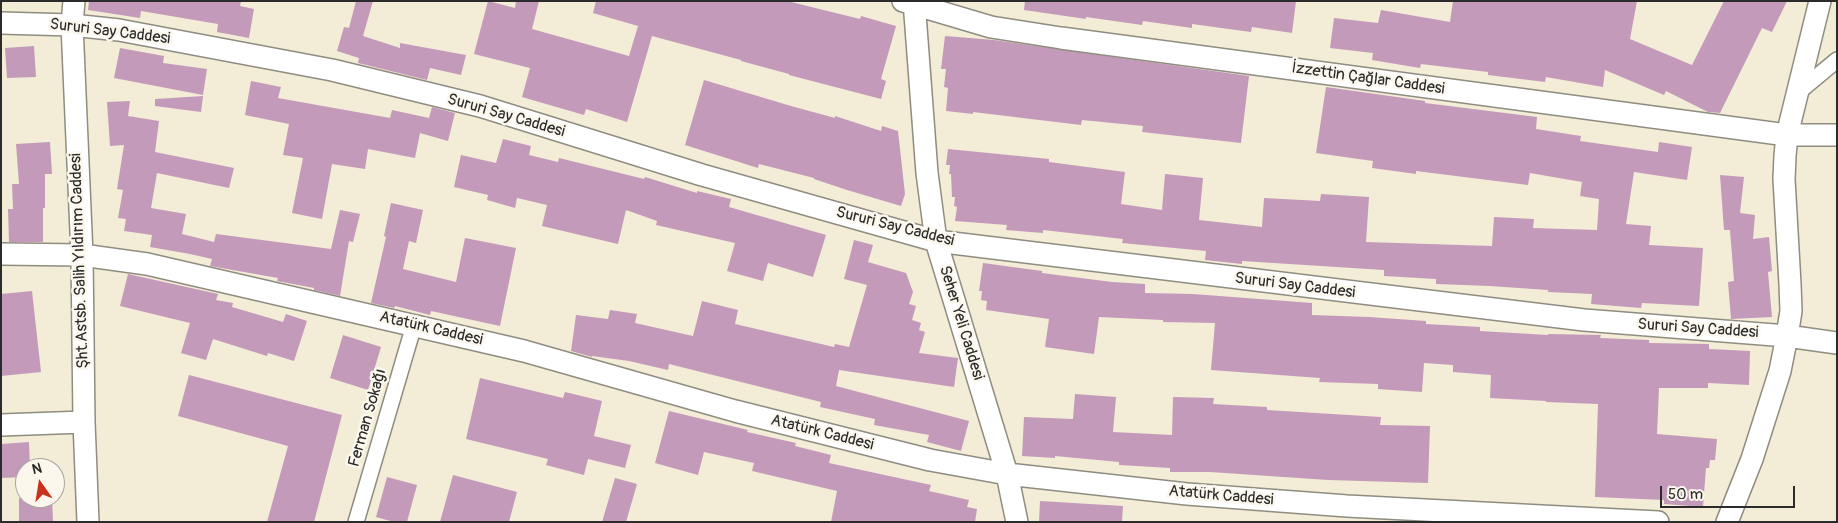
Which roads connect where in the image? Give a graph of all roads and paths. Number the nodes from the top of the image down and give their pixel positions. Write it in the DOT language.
graph roads {
  1 [pos="74,1"];
  2 [pos="1820,1"];
  3 [pos="911,2"];
  4 [pos="1,24"];
  5 [pos="72,25"];
  6 [pos="1837,60"];
  7 [pos="1796,94"];
  8 [pos="1787,135"];
  9 [pos="1837,135"];
  10 [pos="936,241"];
  11 [pos="1,254"];
  12 [pos="82,255"];
  13 [pos="414,325"];
  14 [pos="1788,336"];
  15 [pos="1837,343"];
  16 [pos="84,422"];
  17 [pos="1,426"];
  18 [pos="1007,474"];
  19 [pos="88,522"];
  20 [pos="356,522"];
  21 [pos="1017,522"];
  22 [pos="1658,522"];
  23 [pos="1727,522"];
  1 -- 5 [label="street, Şht.Astsb. Salih Yıldırım Caddesi"];
  2 -- 7 [label="street"];
  3 -- 8 [label="street, İzzettin Çağlar Caddesi"];
  3 -- 10 [label="street, Seher Yeli Caddesi"];
  4 -- 5 [label="street, Sururi Say Caddesi"];
  5 -- 10 [label="street, Sururi Say Caddesi"];
  5 -- 12 [label="street, Şht.Astsb. Salih Yıldırım Caddesi"];
  6 -- 7 [label="street"];
  7 -- 8 [label="street"];
  8 -- 9 [label="street, İzzettin Çağlar Caddesi"];
  8 -- 14 [label="street"];
  10 -- 14 [label="street, Sururi Say Caddesi"];
  10 -- 18 [label="street, Seher Yeli Caddesi"];
  11 -- 12 [label="street, Atatürk Caddesi"];
  12 -- 13 [label="street, Atatürk Caddesi"];
  12 -- 16 [label="street, Şht.Astsb. Salih Yıldırım Caddesi"];
  13 -- 18 [label="street, Atatürk Caddesi"];
  13 -- 20 [label="street, Ferman Sokağı"];
  14 -- 15 [label="street, Sururi Say Caddesi"];
  14 -- 23 [label="street"];
  16 -- 17 [label="street"];
  16 -- 19 [label="street, Şht.Astsb. Salih Yıldırım Caddesi"];
  18 -- 21 [label="street, Seher Yeli Caddesi"];
  18 -- 22 [label="street, Atatürk Caddesi"];
}
